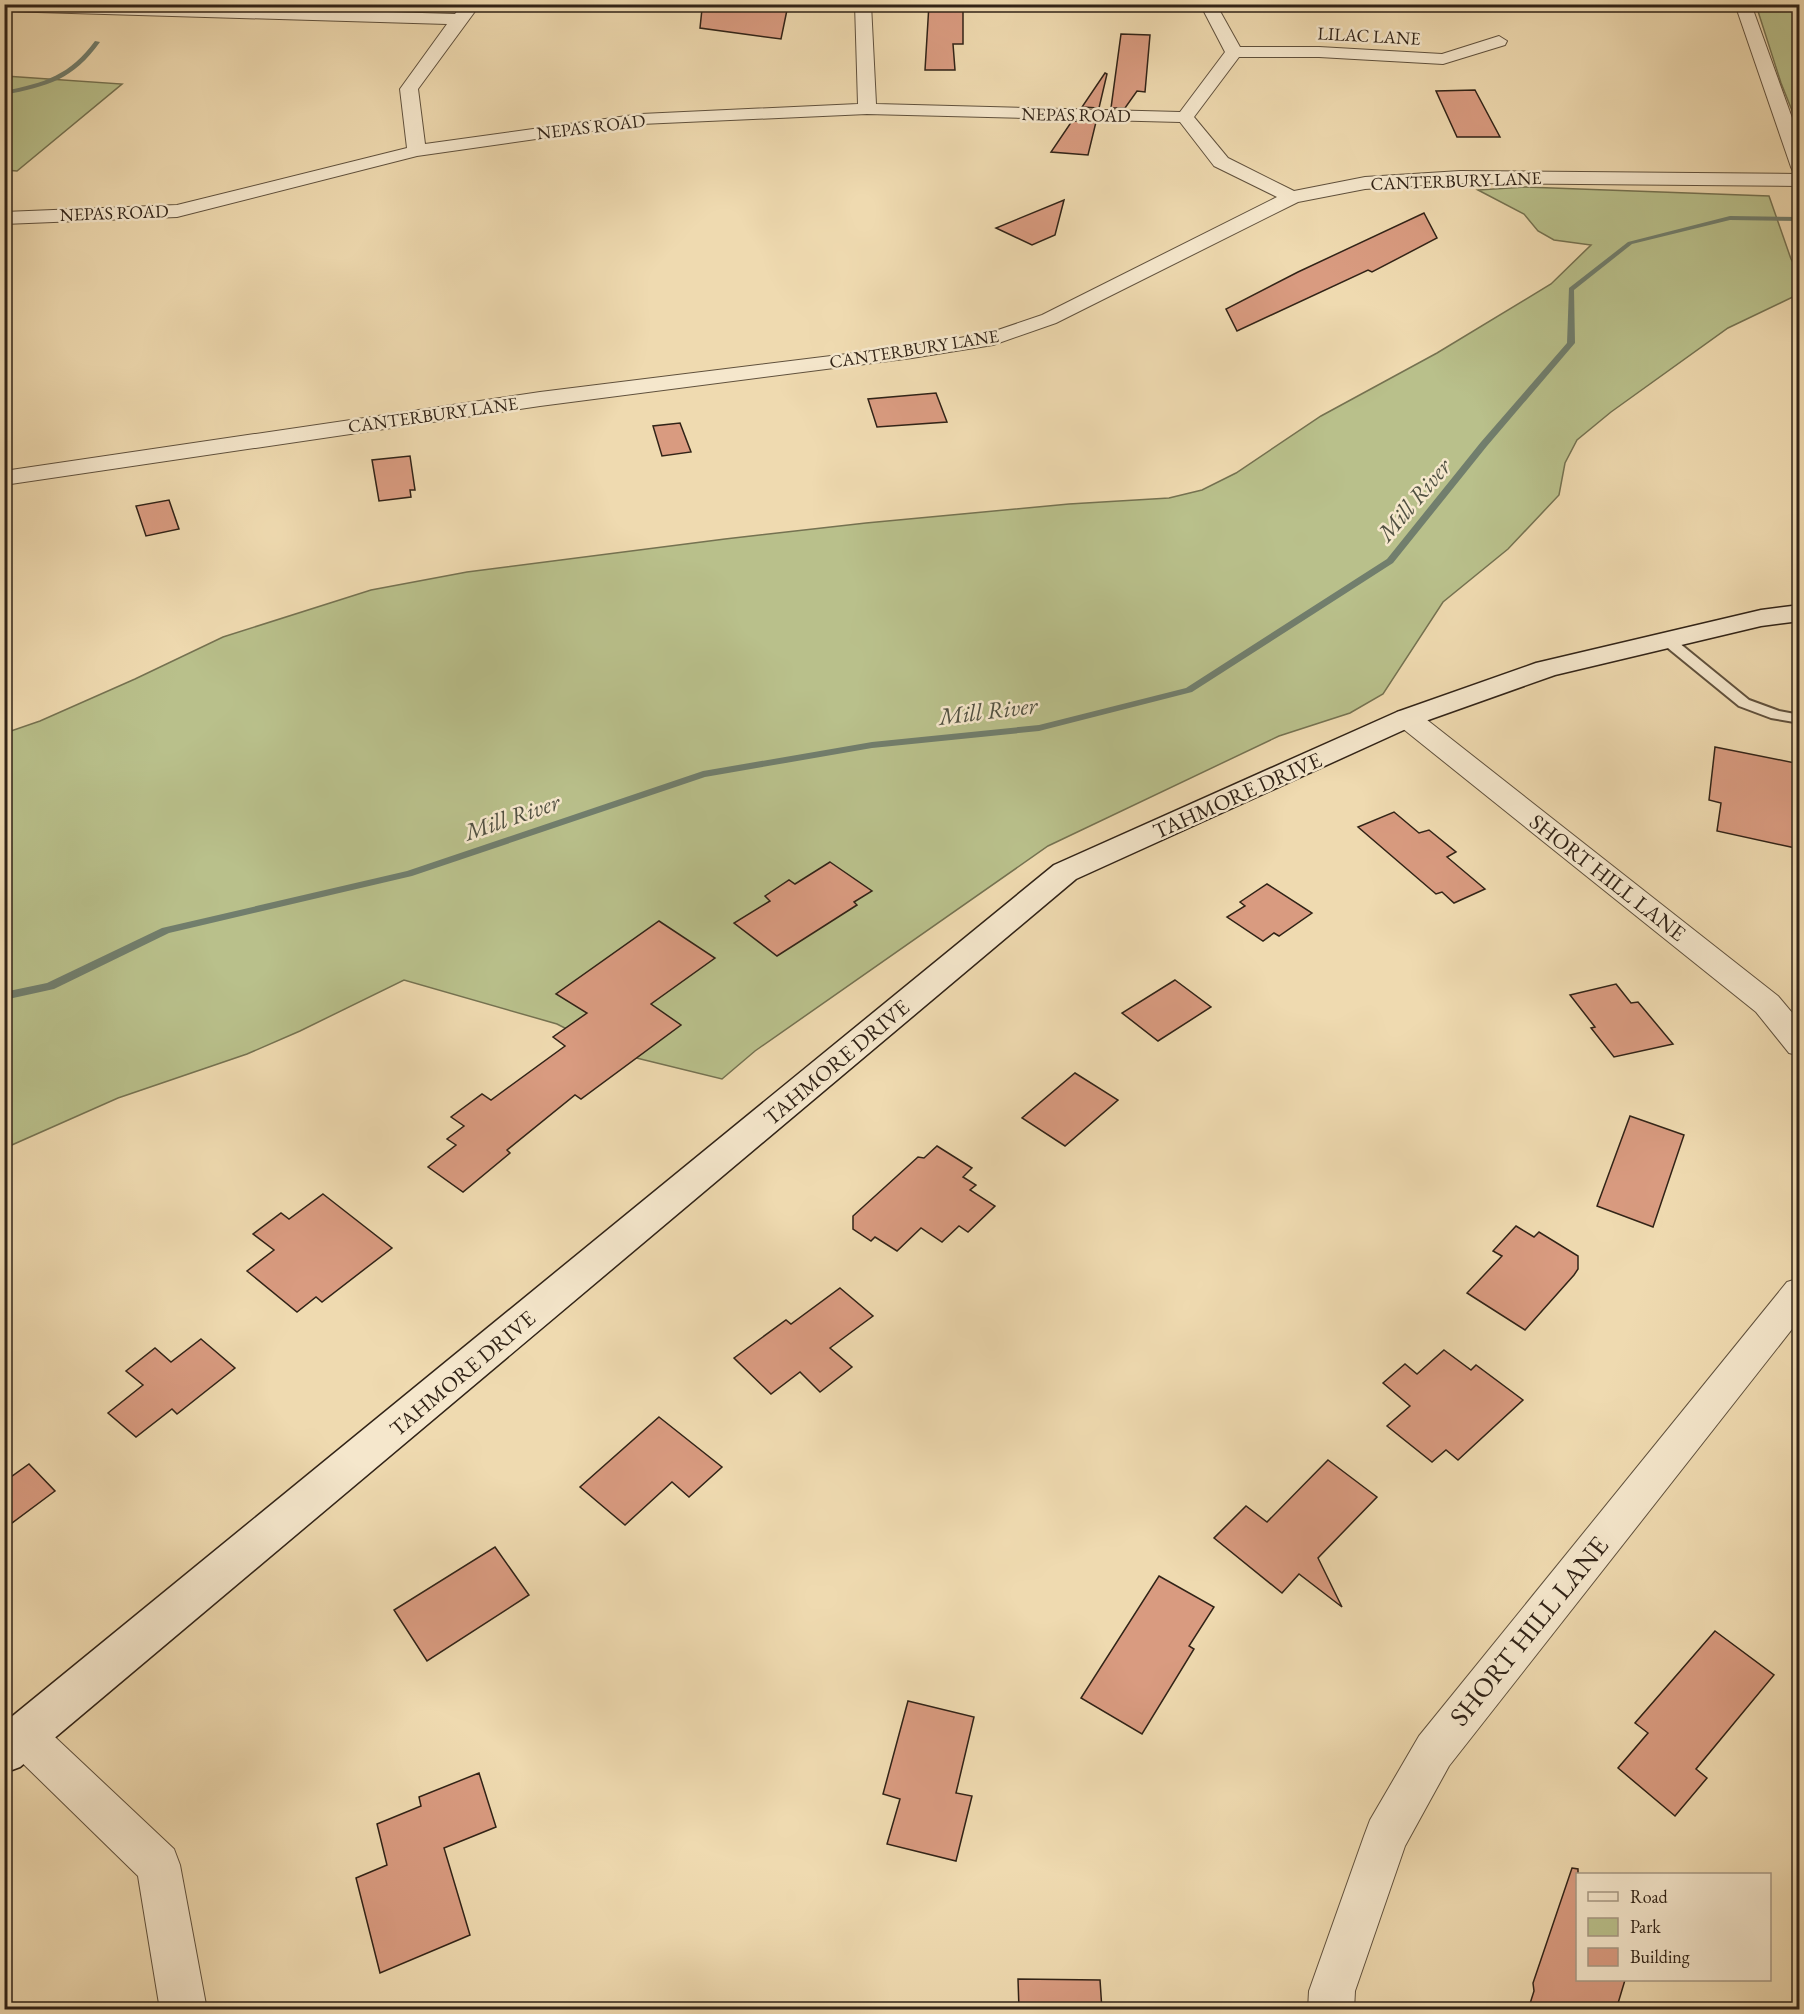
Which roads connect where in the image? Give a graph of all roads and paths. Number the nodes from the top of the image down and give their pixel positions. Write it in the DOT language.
graph roads {
  1 [pos="473,4"];
  2 [pos="863,4"];
  3 [pos="1208,4"];
  4 [pos="1743,4"];
  5 [pos="4,6"];
  6 [pos="459,19"];
  7 [pos="1499,41"];
  8 [pos="1234,52"];
  9 [pos="867,110"];
  10 [pos="1185,117"];
  11 [pos="417,151"];
  12 [pos="1800,167"];
  13 [pos="1800,180"];
  14 [pos="1292,197"];
  15 [pos="4,218"];
  16 [pos="4,478"];
  17 [pos="1800,613"];
  18 [pos="1668,641"];
  19 [pos="1407,718"];
  20 [pos="1800,719"];
  21 [pos="1800,1045"];
  22 [pos="1800,1292"];
  23 [pos="14,1744"];
  24 [pos="184,2010"];
  25 [pos="1331,2010"];
  1 -- 6 [label="street"];
  2 -- 9 [label="street"];
  3 -- 8 [label="street"];
  4 -- 12 [label="street"];
  5 -- 6 [label="street"];
  6 -- 11 [label="street"];
  7 -- 8 [label="street, LILAC LANE"];
  8 -- 10 [label="street"];
  9 -- 10 [label="street, NEPAS ROAD"];
  9 -- 11 [label="street, NEPAS ROAD"];
  10 -- 14 [label="street"];
  11 -- 15 [label="street, NEPAS ROAD"];
  13 -- 14 [label="street, CANTERBURY LANE"];
  14 -- 16 [label="street, CANTERBURY LANE"];
  17 -- 18 [label="street, TAHMORE DRIVE"];
  18 -- 19 [label="street, TAHMORE DRIVE"];
  18 -- 20 [label="lane"];
  19 -- 21 [label="street, SHORT HILL LANE"];
  19 -- 23 [label="street, TAHMORE DRIVE"];
  22 -- 25 [label="street, SHORT HILL LANE"];
  23 -- 24 [label="street"];
}
